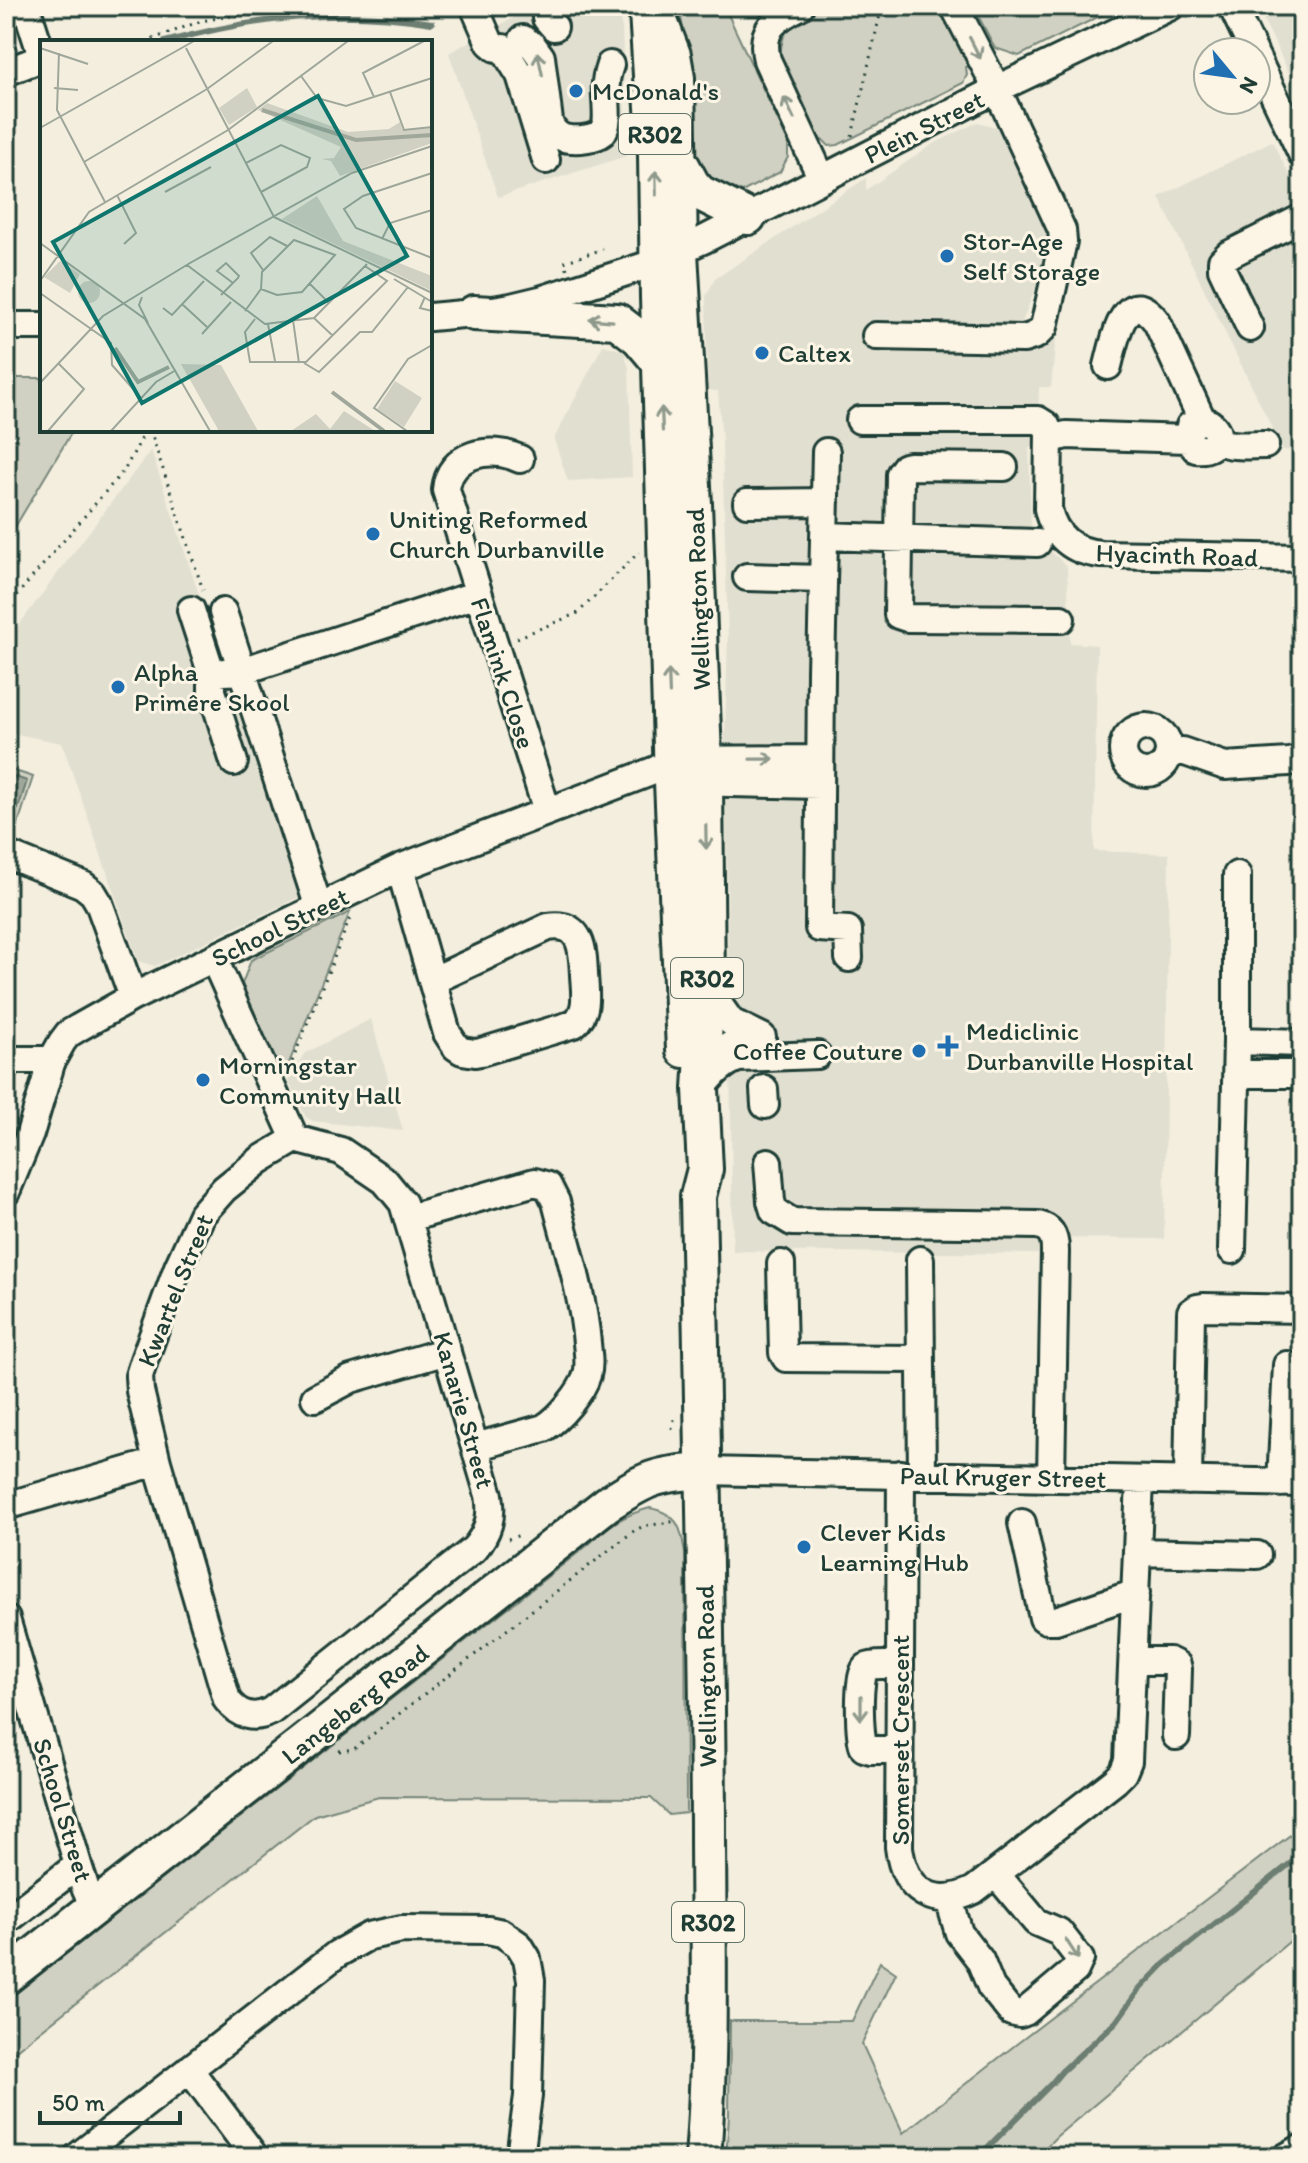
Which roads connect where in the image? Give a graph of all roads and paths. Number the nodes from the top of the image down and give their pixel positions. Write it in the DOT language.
graph roads {
  1 [pos="308,6"];
  2 [pos="647,6"];
  3 [pos="654,6"];
  4 [pos="800,6"];
  5 [pos="882,6"];
  6 [pos="954,6"];
  7 [pos="1171,6"];
  8 [pos="1232,6"];
  9 [pos="34,8"];
  10 [pos="483,9"];
  11 [pos="1246,36"];
  12 [pos="150,40"];
  13 [pos="40,45"];
  14 [pos="507,45"];
  15 [pos="40,58"];
  16 [pos="610,65"];
  17 [pos="6,72"];
  18 [pos="997,89"];
  19 [pos="1272,90"];
  20 [pos="851,140"];
  21 [pos="1302,154"];
  22 [pos="546,160"];
  23 [pos="679,160"];
  24 [pos="822,179"];
  25 [pos="748,217"];
  26 [pos="1302,218"];
  27 [pos="603,249"];
  28 [pos="669,257"];
  29 [pos="564,262"];
  30 [pos="474,313"];
  31 [pos="432,317"];
  32 [pos="6,326"];
  33 [pos="40,326"];
  34 [pos="1250,328"];
  35 [pos="876,336"];
  36 [pos="661,364"];
  37 [pos="1108,366"];
  38 [pos="860,420"];
  39 [pos="147,432"];
  40 [pos="149,432"];
  41 [pos="1202,433"];
  42 [pos="1049,440"];
  43 [pos="1265,445"];
  44 [pos="826,452"];
  45 [pos="520,459"];
  46 [pos="1004,467"];
  47 [pos="825,502"];
  48 [pos="747,503"];
  49 [pos="824,536"];
  50 [pos="898,538"];
  51 [pos="1037,543"];
  52 [pos="640,551"];
  53 [pos="1302,558"];
  54 [pos="747,577"];
  55 [pos="823,579"];
  56 [pos="478,594"];
  57 [pos="6,608"];
  58 [pos="191,610"];
  59 [pos="223,612"];
  60 [pos="1061,619"];
  61 [pos="495,648"];
  62 [pos="242,671"];
  63 [pos="212,675"];
  64 [pos="1169,753"];
  65 [pos="1302,759"];
  66 [pos="234,762"];
  67 [pos="682,771"];
  68 [pos="820,772"];
  69 [pos="547,811"];
  70 [pos="6,854"];
  71 [pos="400,868"];
  72 [pos="1237,875"];
  73 [pos="363,887"];
  74 [pos="319,908"];
  75 [pos="849,958"];
  76 [pos="214,959"];
  77 [pos="432,981"];
  78 [pos="707,988"];
  79 [pos="133,997"];
  80 [pos="1237,1041"];
  81 [pos="1302,1043"];
  82 [pos="817,1055"];
  83 [pos="6,1060"];
  84 [pos="52,1060"];
  85 [pos="1237,1074"];
  86 [pos="1302,1074"];
  87 [pos="696,1086"];
  88 [pos="277,1099"];
  89 [pos="295,1139"];
  90 [pos="768,1162"];
  91 [pos="6,1192"];
  92 [pos="409,1218"];
  93 [pos="1232,1250"];
  94 [pos="920,1260"];
  95 [pos="781,1264"];
  96 [pos="1302,1309"];
  97 [pos="447,1351"];
  98 [pos="919,1359"];
  99 [pos="1287,1365"];
  100 [pos="315,1398"];
  101 [pos="475,1447"];
  102 [pos="157,1462"];
  103 [pos="704,1471"];
  104 [pos="912,1475"];
  105 [pos="1051,1478"];
  106 [pos="1140,1481"];
  107 [pos="1188,1481"];
  108 [pos="1291,1483"];
  109 [pos="6,1506"];
  110 [pos="678,1521"];
  111 [pos="1022,1523"];
  112 [pos="1137,1552"];
  113 [pos="1257,1555"];
  114 [pos="1136,1593"];
  115 [pos="6,1619"];
  116 [pos="1133,1661"];
  117 [pos="900,1665"];
  118 [pos="238,1712"];
  119 [pos="1176,1736"];
  120 [pos="899,1750"];
  121 [pos="332,1751"];
  122 [pos="78,1865"];
  123 [pos="996,1874"];
  124 [pos="949,1899"];
  125 [pos="95,1909"];
  126 [pos="6,1921"];
  127 [pos="11,1975"];
  128 [pos="189,2069"];
  129 [pos="1302,2148"];
  130 [pos="77,2157"];
  131 [pos="255,2157"];
  132 [pos="520,2157"];
  133 [pos="703,2157"];
  134 [pos="1286,2157"];
  1 -- 12 [label="path"];
  28 -- 2 [label="main road, Wellington Road / R302, one-way"];
  3 -- 23 [label="main road, Wellington Road / R302"];
  24 -- 4 [label="street, one-way"];
  5 -- 20 [label="path"];
  6 -- 18 [label="street, one-way"];
  7 -- 18 [label="street, Plein Street"];
  8 -- 11 [label="street"];
  9 -- 13 [label="street"];
  10 -- 14 [label="street"];
  16 -- 14 [label="street, one-way"];
  14 -- 22 [label="street"];
  15 -- 17 [label="street"];
  18 -- 24 [label="street, Plein Street"];
  18 -- 35 [label="street"];
  19 -- 21 [label="street"];
  23 -- 25 [label="main road"];
  23 -- 28 [label="main road, Wellington Road / R302"];
  24 -- 25 [label="street, Plein Street"];
  25 -- 28 [label="street, Plein Street"];
  26 -- 34 [label="street"];
  27 -- 29 [label="path"];
  28 -- 30 [label="street, Plein Street"];
  28 -- 36 [label="main road, Wellington Road / R302"];
  28 -- 67 [label="main road, Wellington Road / R302"];
  30 -- 31 [label="street, Plein Street"];
  36 -- 30 [label="main road, one-way"];
  32 -- 33 [label="street"];
  67 -- 36 [label="main road, Wellington Road / R302, one-way"];
  37 -- 41 [label="street"];
  38 -- 42 [label="street"];
  39 -- 57 [label="path"];
  40 -- 59 [label="path"];
  41 -- 42 [label="street"];
  41 -- 43 [label="street"];
  42 -- 53 [label="street, Hyacinth Road"];
  44 -- 47 [label="street"];
  45 -- 56 [label="street, Flamink Close"];
  46 -- 50 [label="street"];
  47 -- 48 [label="street"];
  47 -- 49 [label="street"];
  49 -- 50 [label="street"];
  49 -- 55 [label="street"];
  50 -- 51 [label="street"];
  50 -- 60 [label="street"];
  52 -- 61 [label="path"];
  54 -- 55 [label="street"];
  55 -- 68 [label="street"];
  56 -- 61 [label="street, Flamink Close"];
  56 -- 62 [label="street"];
  58 -- 63 [label="street"];
  59 -- 62 [label="street"];
  61 -- 69 [label="street, Flamink Close"];
  62 -- 63 [label="street"];
  62 -- 74 [label="street"];
  63 -- 66 [label="street"];
  64 -- 65 [label="street"];
  67 -- 68 [label="street"];
  67 -- 69 [label="street, School Street"];
  67 -- 78 [label="main road, Wellington Road / R302, one-way"];
  67 -- 87 [label="main road, Wellington Road / R302"];
  68 -- 75 [label="street"];
  69 -- 71 [label="street, School Street"];
  70 -- 79 [label="street"];
  71 -- 73 [label="street, School Street"];
  71 -- 77 [label="street"];
  72 -- 80 [label="street"];
  73 -- 74 [label="street, School Street"];
  73 -- 88 [label="path"];
  74 -- 76 [label="street, School Street"];
  76 -- 79 [label="street, School Street"];
  76 -- 88 [label="street"];
  77 -- 77 [label="street"];
  78 -- 87 [label="main road, Wellington Road / R302"];
  78 -- 87 [label="street"];
  79 -- 84 [label="street, School Street"];
  80 -- 81 [label="street"];
  80 -- 85 [label="street"];
  82 -- 87 [label="street"];
  83 -- 84 [label="street"];
  84 -- 91 [label="street, School Street"];
  85 -- 86 [label="street"];
  85 -- 93 [label="street"];
  87 -- 103 [label="main road, Wellington Road / R302"];
  88 -- 89 [label="street"];
  89 -- 92 [label="street, Kanarie Street"];
  89 -- 102 [label="street, Kwartel Street"];
  90 -- 105 [label="street"];
  92 -- 97 [label="street, Kanarie Street"];
  92 -- 101 [label="street"];
  94 -- 98 [label="street, Somerset Crescent"];
  95 -- 98 [label="street"];
  96 -- 107 [label="street"];
  97 -- 100 [label="street"];
  97 -- 101 [label="street, Kanarie Street"];
  98 -- 104 [label="street, Somerset Crescent"];
  99 -- 108 [label="street"];
  101 -- 118 [label="street, Kanarie Street"];
  102 -- 109 [label="street"];
  102 -- 118 [label="street, Kwartel Street"];
  103 -- 104 [label="street, Paul Kruger Street"];
  103 -- 125 [label="main road, Langeberg Road"];
  103 -- 133 [label="main road, Wellington Road / R302"];
  104 -- 105 [label="street, Paul Kruger Street"];
  104 -- 117 [label="street, Somerset Crescent"];
  105 -- 106 [label="street, Paul Kruger Street"];
  106 -- 107 [label="street, Paul Kruger Street"];
  106 -- 112 [label="street"];
  107 -- 108 [label="street, Paul Kruger Street"];
  110 -- 121 [label="path"];
  111 -- 114 [label="street"];
  112 -- 113 [label="street"];
  112 -- 114 [label="street"];
  114 -- 116 [label="street"];
  115 -- 122 [label="street, School Street"];
  116 -- 119 [label="street"];
  116 -- 123 [label="street"];
  117 -- 120 [label="street, Somerset Crescent"];
  117 -- 120 [label="street, one-way"];
  120 -- 124 [label="street, Somerset Crescent"];
  122 -- 125 [label="street, School Street"];
  122 -- 126 [label="street"];
  123 -- 124 [label="street"];
  123 -- 124 [label="street, one-way"];
  125 -- 127 [label="main road, Langeberg Road"];
  128 -- 130 [label="street"];
  128 -- 131 [label="street"];
  128 -- 132 [label="street"];
  129 -- 134 [label="street"];
}
